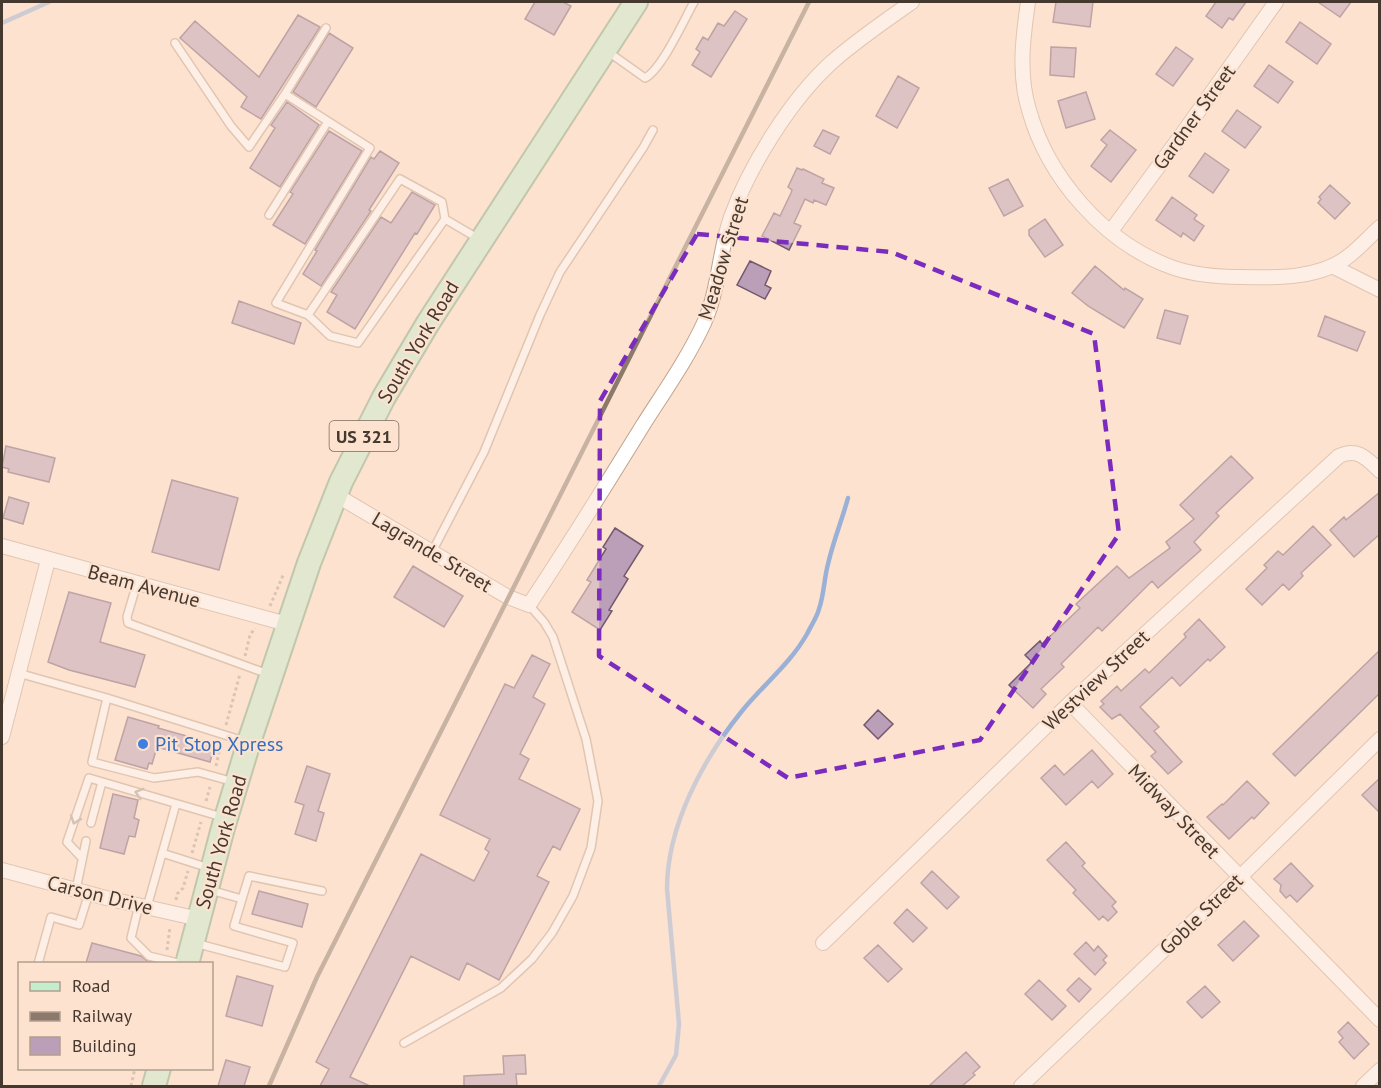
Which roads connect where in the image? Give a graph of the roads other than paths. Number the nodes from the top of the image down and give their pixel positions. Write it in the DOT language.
graph roads {
  1 [pos="636,2"];
  2 [pos="694,2"];
  3 [pos="912,2"];
  4 [pos="1028,2"];
  5 [pos="1276,2"];
  6 [pos="326,28"];
  7 [pos="175,44"];
  8 [pos="604,50"];
  9 [pos="285,94"];
  10 [pos="327,123"];
  11 [pos="653,130"];
  12 [pos="269,215"];
  13 [pos="445,219"];
  14 [pos="1380,227"];
  15 [pos="1111,231"];
  16 [pos="481,241"];
  17 [pos="1332,266"];
  18 [pos="1380,290"];
  19 [pos="308,315"];
  20 [pos="1380,471"];
  21 [pos="336,495"];
  22 [pos="2,546"];
  23 [pos="432,552"];
  24 [pos="48,560"];
  25 [pos="137,583"];
  26 [pos="529,605"];
  27 [pos="287,624"];
  28 [pos="18,673"];
  29 [pos="271,675"];
  30 [pos="107,698"];
  31 [pos="1070,703"];
  32 [pos="2,737"];
  33 [pos="1380,739"];
  34 [pos="249,742"];
  35 [pos="102,782"];
  36 [pos="237,783"];
  37 [pos="176,804"];
  38 [pos="226,818"];
  39 [pos="91,823"];
  40 [pos="86,841"];
  41 [pos="162,853"];
  42 [pos="82,858"];
  43 [pos="2,870"];
  44 [pos="1239,878"];
  45 [pos="210,879"];
  46 [pos="82,891"];
  47 [pos="322,891"];
  48 [pos="242,899"];
  49 [pos="143,906"];
  50 [pos="199,920"];
  51 [pos="823,943"];
  52 [pos="190,953"];
  53 [pos="38,962"];
  54 [pos="177,962"];
  55 [pos="1380,1020"];
  56 [pos="404,1043"];
  57 [pos="158,1070"];
  58 [pos="1380,1070"];
  59 [pos="154,1086"];
  60 [pos="1021,1086"];
  61 [pos="1363,1086"];
  1 -- 8 [label="main road, South York Road / US 321"];
  2 -- 8 [label="lane"];
  3 -- 26 [label="street, Meadow Street"];
  4 -- 15 [label="street"];
  5 -- 15 [label="street, Gardner Street"];
  6 -- 9 [label="lane"];
  7 -- 9 [label="lane"];
  8 -- 16 [label="main road, South York Road / US 321"];
  9 -- 10 [label="lane"];
  10 -- 12 [label="lane"];
  10 -- 19 [label="lane"];
  11 -- 23 [label="lane"];
  13 -- 16 [label="lane"];
  13 -- 19 [label="lane"];
  13 -- 19 [label="lane"];
  14 -- 17 [label="street"];
  15 -- 17 [label="street"];
  16 -- 21 [label="main road, South York Road / US 321"];
  17 -- 18 [label="street"];
  20 -- 31 [label="street, Westview Street"];
  21 -- 23 [label="street, Lagrande Street"];
  21 -- 27 [label="main road, South York Road / US 321"];
  22 -- 24 [label="street, Beam Avenue"];
  23 -- 26 [label="street, Lagrande Street"];
  24 -- 25 [label="street, Beam Avenue"];
  24 -- 28 [label="street"];
  25 -- 27 [label="street, Beam Avenue"];
  25 -- 29 [label="lane"];
  26 -- 56 [label="lane"];
  27 -- 29 [label="main road, South York Road / US 321"];
  28 -- 30 [label="lane"];
  28 -- 32 [label="street"];
  29 -- 34 [label="main road, South York Road / US 321"];
  30 -- 34 [label="lane"];
  30 -- 36 [label="lane"];
  31 -- 44 [label="street, Midway Street"];
  31 -- 51 [label="street, Westview Street"];
  33 -- 44 [label="street, Goble Street"];
  34 -- 36 [label="main road, South York Road / US 321"];
  37 -- 35 [label="lane, one-way"];
  35 -- 39 [label="lane"];
  35 -- 42 [label="lane, one-way"];
  36 -- 38 [label="main road, South York Road / US 321"];
  37 -- 38 [label="lane"];
  37 -- 41 [label="lane"];
  38 -- 45 [label="main road, South York Road / US 321"];
  40 -- 42 [label="lane"];
  41 -- 45 [label="lane"];
  41 -- 49 [label="lane"];
  42 -- 46 [label="lane"];
  43 -- 46 [label="street, Carson Drive"];
  44 -- 55 [label="street, Midway Street"];
  44 -- 60 [label="street, Goble Street"];
  45 -- 48 [label="lane"];
  45 -- 50 [label="main road, South York Road / US 321"];
  46 -- 49 [label="street, Carson Drive"];
  46 -- 53 [label="lane"];
  47 -- 48 [label="lane"];
  48 -- 52 [label="lane"];
  49 -- 50 [label="street, Carson Drive"];
  49 -- 54 [label="lane"];
  50 -- 52 [label="main road, US 321"];
  57 -- 59 [label="main road"];
  58 -- 61 [label="street"];
}
